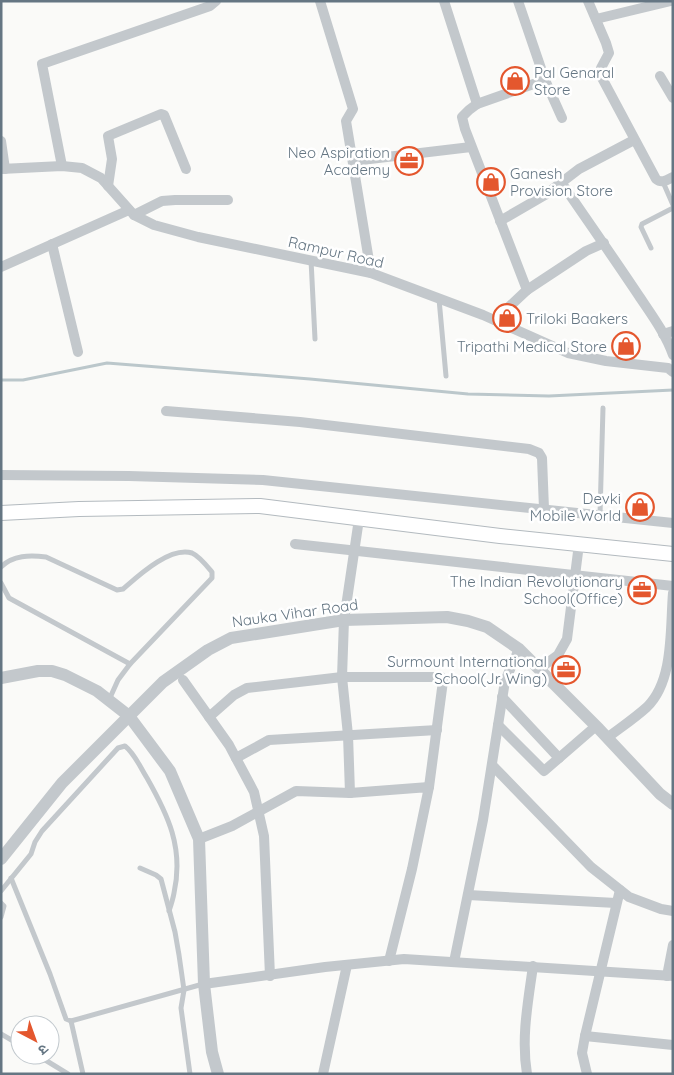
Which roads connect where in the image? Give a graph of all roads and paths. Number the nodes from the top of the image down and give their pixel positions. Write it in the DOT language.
graph roads {
  1 [pos="216,1"];
  2 [pos="320,1"];
  3 [pos="444,1"];
  4 [pos="518,1"];
  5 [pos="588,1"];
  6 [pos="671,1"];
  7 [pos="596,19"];
  8 [pos="660,76"];
  9 [pos="545,80"];
  10 [pos="673,98"];
  11 [pos="478,104"];
  12 [pos="562,118"];
  13 [pos="634,140"];
  14 [pos="1,141"];
  15 [pos="472,147"];
  16 [pos="353,161"];
  17 [pos="62,166"];
  18 [pos="3,169"];
  19 [pos="186,169"];
  20 [pos="673,177"];
  21 [pos="560,182"];
  22 [pos="662,182"];
  23 [pos="108,186"];
  24 [pos="228,200"];
  25 [pos="673,206"];
  26 [pos="132,212"];
  27 [pos="500,221"];
  28 [pos="604,243"];
  29 [pos="52,244"];
  30 [pos="651,248"];
  31 [pos="311,260"];
  32 [pos="1,267"];
  33 [pos="371,273"];
  34 [pos="527,290"];
  35 [pos="439,299"];
  36 [pos="495,320"];
  37 [pos="668,332"];
  38 [pos="316,340"];
  39 [pos="78,352"];
  40 [pos="673,355"];
  41 [pos="673,372"];
  42 [pos="446,376"];
  43 [pos="602,408"];
  44 [pos="166,411"];
  45 [pos="1,475"];
  46 [pos="544,509"];
  47 [pos="1,513"];
  48 [pos="600,514"];
  49 [pos="359,519"];
  50 [pos="673,523"];
  51 [pos="295,544"];
  52 [pos="579,544"];
  53 [pos="354,550"];
  54 [pos="673,554"];
  55 [pos="1,567"];
  56 [pos="575,575"];
  57 [pos="1,583"];
  58 [pos="673,586"];
  59 [pos="673,594"];
  60 [pos="344,620"];
  61 [pos="519,649"];
  62 [pos="130,664"];
  63 [pos="539,669"];
  64 [pos="670,672"];
  65 [pos="342,677"];
  66 [pos="1,678"];
  67 [pos="183,680"];
  68 [pos="502,697"];
  69 [pos="109,700"];
  70 [pos="129,716"];
  71 [pos="209,717"];
  72 [pos="498,725"];
  73 [pos="596,726"];
  74 [pos="436,730"];
  75 [pos="348,734"];
  76 [pos="608,738"];
  77 [pos="236,758"];
  78 [pos="559,758"];
  79 [pos="492,765"];
  80 [pos="428,787"];
  81 [pos="350,793"];
  82 [pos="673,804"];
  83 [pos="258,812"];
  84 [pos="199,839"];
  85 [pos="1,859"];
  86 [pos="140,868"];
  87 [pos="11,878"];
  88 [pos="1,890"];
  89 [pos="620,890"];
  90 [pos="468,895"];
  91 [pos="1,903"];
  92 [pos="616,903"];
  93 [pos="673,911"];
  94 [pos="170,912"];
  95 [pos="1,917"];
  96 [pos="673,945"];
  97 [pos="389,961"];
  98 [pos="454,962"];
  99 [pos="347,965"];
  100 [pos="533,966"];
  101 [pos="600,971"];
  102 [pos="270,976"];
  103 [pos="670,976"];
  104 [pos="204,984"];
  105 [pos="184,990"];
  106 [pos="71,1021"];
  107 [pos="585,1036"];
  108 [pos="673,1045"];
  109 [pos="53,1065"];
  110 [pos="68,1074"];
  111 [pos="83,1074"];
  112 [pos="190,1074"];
  113 [pos="218,1074"];
  114 [pos="323,1074"];
  115 [pos="527,1074"];
  116 [pos="587,1074"];
  1 -- 17 [label="street"];
  2 -- 16 [label="street"];
  3 -- 11 [label="street"];
  4 -- 9 [label="street"];
  5 -- 7 [label="street"];
  6 -- 7 [label="street"];
  7 -- 13 [label="street"];
  8 -- 10 [label="street"];
  9 -- 11 [label="street"];
  9 -- 12 [label="street"];
  11 -- 15 [label="street"];
  13 -- 21 [label="street"];
  13 -- 22 [label="street"];
  14 -- 18 [label="street"];
  15 -- 16 [label="street"];
  15 -- 27 [label="street"];
  16 -- 33 [label="street"];
  17 -- 18 [label="street, Rampur Road"];
  17 -- 23 [label="street, Rampur Road"];
  19 -- 23 [label="street"];
  20 -- 22 [label="street"];
  21 -- 27 [label="street"];
  21 -- 28 [label="street"];
  22 -- 25 [label="lane"];
  23 -- 26 [label="street, Rampur Road"];
  24 -- 26 [label="street"];
  25 -- 30 [label="lane"];
  26 -- 29 [label="street"];
  26 -- 31 [label="street, Rampur Road"];
  27 -- 34 [label="street"];
  28 -- 34 [label="street"];
  28 -- 37 [label="street"];
  29 -- 32 [label="street"];
  29 -- 39 [label="street"];
  31 -- 33 [label="street, Rampur Road"];
  31 -- 38 [label="lane"];
  33 -- 35 [label="street, Rampur Road"];
  34 -- 36 [label="street"];
  35 -- 36 [label="street, Rampur Road"];
  35 -- 42 [label="lane"];
  36 -- 41 [label="street, Rampur Road"];
  37 -- 40 [label="street"];
  43 -- 48 [label="lane"];
  44 -- 46 [label="street"];
  45 -- 46 [label="street"];
  46 -- 48 [label="street"];
  47 -- 49 [label="main road"];
  48 -- 50 [label="street"];
  49 -- 52 [label="main road"];
  49 -- 53 [label="street"];
  51 -- 53 [label="street"];
  52 -- 54 [label="main road"];
  52 -- 56 [label="street"];
  53 -- 56 [label="street"];
  53 -- 60 [label="street"];
  55 -- 62 [label="lane"];
  56 -- 58 [label="street"];
  56 -- 63 [label="street"];
  57 -- 62 [label="lane"];
  59 -- 64 [label="street"];
  60 -- 61 [label="street, Nauka Vihar Road"];
  60 -- 65 [label="street"];
  60 -- 70 [label="street, Nauka Vihar Road"];
  61 -- 63 [label="street, Nauka Vihar Road"];
  61 -- 68 [label="street"];
  62 -- 69 [label="lane"];
  63 -- 73 [label="street, Nauka Vihar Road"];
  64 -- 76 [label="street"];
  65 -- 71 [label="street"];
  65 -- 74 [label="street"];
  65 -- 75 [label="street"];
  66 -- 69 [label="street"];
  67 -- 71 [label="street"];
  68 -- 72 [label="street"];
  68 -- 78 [label="street"];
  69 -- 70 [label="street"];
  70 -- 84 [label="street"];
  70 -- 85 [label="street, Nauka Vihar Road"];
  71 -- 77 [label="street"];
  72 -- 78 [label="street"];
  72 -- 79 [label="street"];
  73 -- 76 [label="street, Nauka Vihar Road"];
  73 -- 78 [label="street"];
  74 -- 75 [label="street"];
  74 -- 80 [label="street"];
  75 -- 77 [label="street"];
  75 -- 81 [label="street"];
  76 -- 82 [label="street, Nauka Vihar Road"];
  77 -- 83 [label="street"];
  79 -- 89 [label="street"];
  79 -- 90 [label="street"];
  80 -- 81 [label="street"];
  80 -- 97 [label="street"];
  81 -- 83 [label="street"];
  83 -- 84 [label="street"];
  83 -- 102 [label="street"];
  84 -- 104 [label="street"];
  86 -- 94 [label="lane"];
  87 -- 88 [label="lane"];
  87 -- 94 [label="lane"];
  87 -- 106 [label="lane"];
  89 -- 92 [label="street"];
  89 -- 93 [label="street"];
  90 -- 92 [label="street"];
  90 -- 98 [label="street"];
  91 -- 95 [label="lane"];
  92 -- 101 [label="street"];
  94 -- 105 [label="lane"];
  96 -- 103 [label="street"];
  97 -- 98 [label="street"];
  97 -- 99 [label="street"];
  98 -- 100 [label="street"];
  99 -- 102 [label="street"];
  99 -- 114 [label="street"];
  100 -- 101 [label="street"];
  100 -- 115 [label="street"];
  101 -- 103 [label="street"];
  101 -- 107 [label="street"];
  102 -- 104 [label="street"];
  104 -- 105 [label="lane"];
  104 -- 113 [label="street"];
  105 -- 106 [label="lane"];
  105 -- 112 [label="lane"];
  106 -- 111 [label="lane"];
  107 -- 108 [label="street"];
  107 -- 116 [label="street"];
  109 -- 110 [label="lane"];
}
